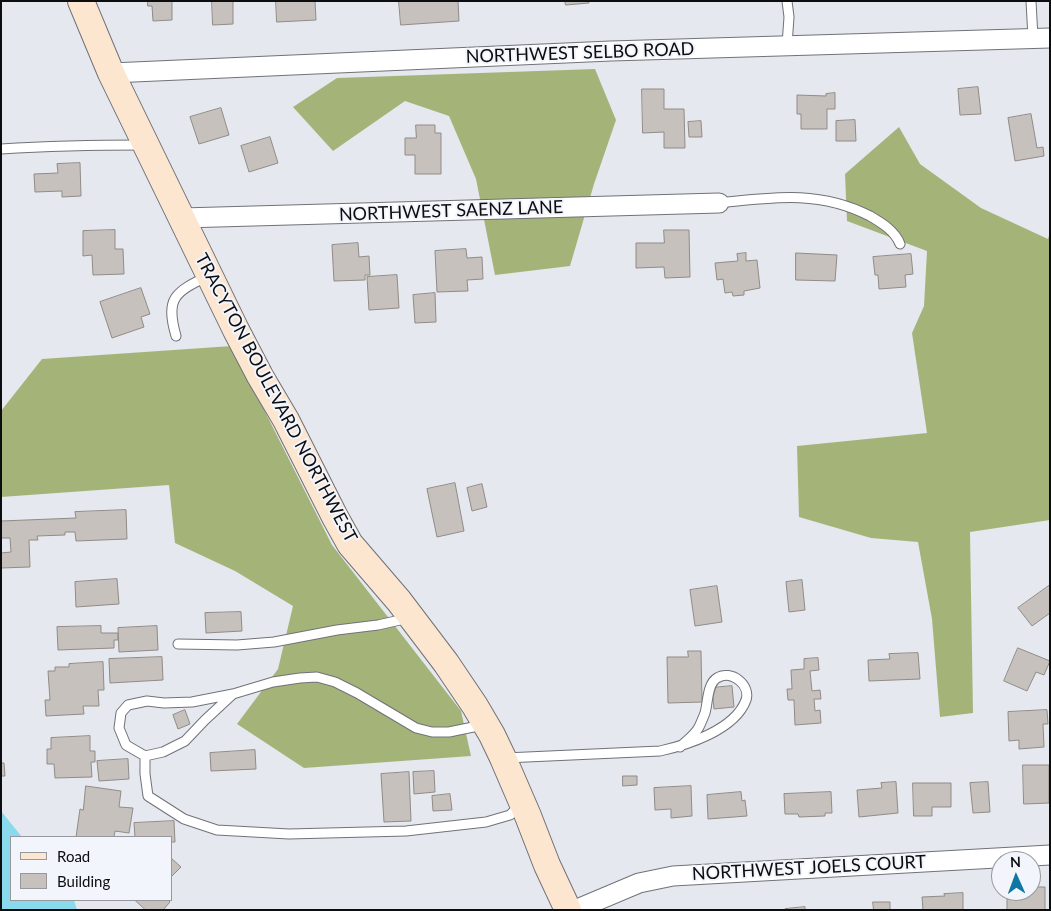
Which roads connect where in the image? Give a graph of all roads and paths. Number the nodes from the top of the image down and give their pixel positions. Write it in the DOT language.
graph roads {
  1 [pos="81,1"];
  2 [pos="787,1"];
  3 [pos="1031,1"];
  4 [pos="1041,38"];
  5 [pos="786,45"];
  6 [pos="111,73"];
  7 [pos="146,145"];
  8 [pos="1,149"];
  9 [pos="719,203"];
  10 [pos="182,218"];
  11 [pos="900,244"];
  12 [pos="210,275"];
  13 [pos="176,336"];
  14 [pos="411,617"];
  15 [pos="178,644"];
  16 [pos="233,694"];
  17 [pos="486,724"];
  18 [pos="680,747"];
  19 [pos="145,756"];
  20 [pos="503,758"];
  21 [pos="522,802"];
  22 [pos="1050,854"];
  23 [pos="566,909"];
  1 -- 6 [label="main road, TRACYTON BOULEVARD NORTHWEST"];
  2 -- 5 [label="lane"];
  3 -- 4 [label="lane"];
  4 -- 5 [label="street, NORTHWEST SELBO ROAD"];
  5 -- 6 [label="street, NORTHWEST SELBO ROAD"];
  6 -- 7 [label="main road, TRACYTON BOULEVARD NORTHWEST"];
  7 -- 8 [label="lane"];
  7 -- 10 [label="main road, TRACYTON BOULEVARD NORTHWEST"];
  9 -- 10 [label="street, NORTHWEST SAENZ LANE"];
  9 -- 11 [label="lane"];
  10 -- 12 [label="main road, TRACYTON BOULEVARD NORTHWEST"];
  12 -- 13 [label="lane"];
  12 -- 14 [label="main road, TRACYTON BOULEVARD NORTHWEST"];
  14 -- 15 [label="lane"];
  14 -- 17 [label="main road, TRACYTON BOULEVARD NORTHWEST"];
  16 -- 17 [label="lane"];
  16 -- 19 [label="lane"];
  16 -- 19 [label="lane"];
  17 -- 20 [label="main road, TRACYTON BOULEVARD NORTHWEST"];
  18 -- 18 [label="lane"];
  18 -- 20 [label="lane"];
  19 -- 21 [label="lane"];
  20 -- 21 [label="main road, TRACYTON BOULEVARD NORTHWEST"];
  21 -- 23 [label="main road, TRACYTON BOULEVARD NORTHWEST"];
  22 -- 23 [label="street, NORTHWEST JOELS COURT"];
}
